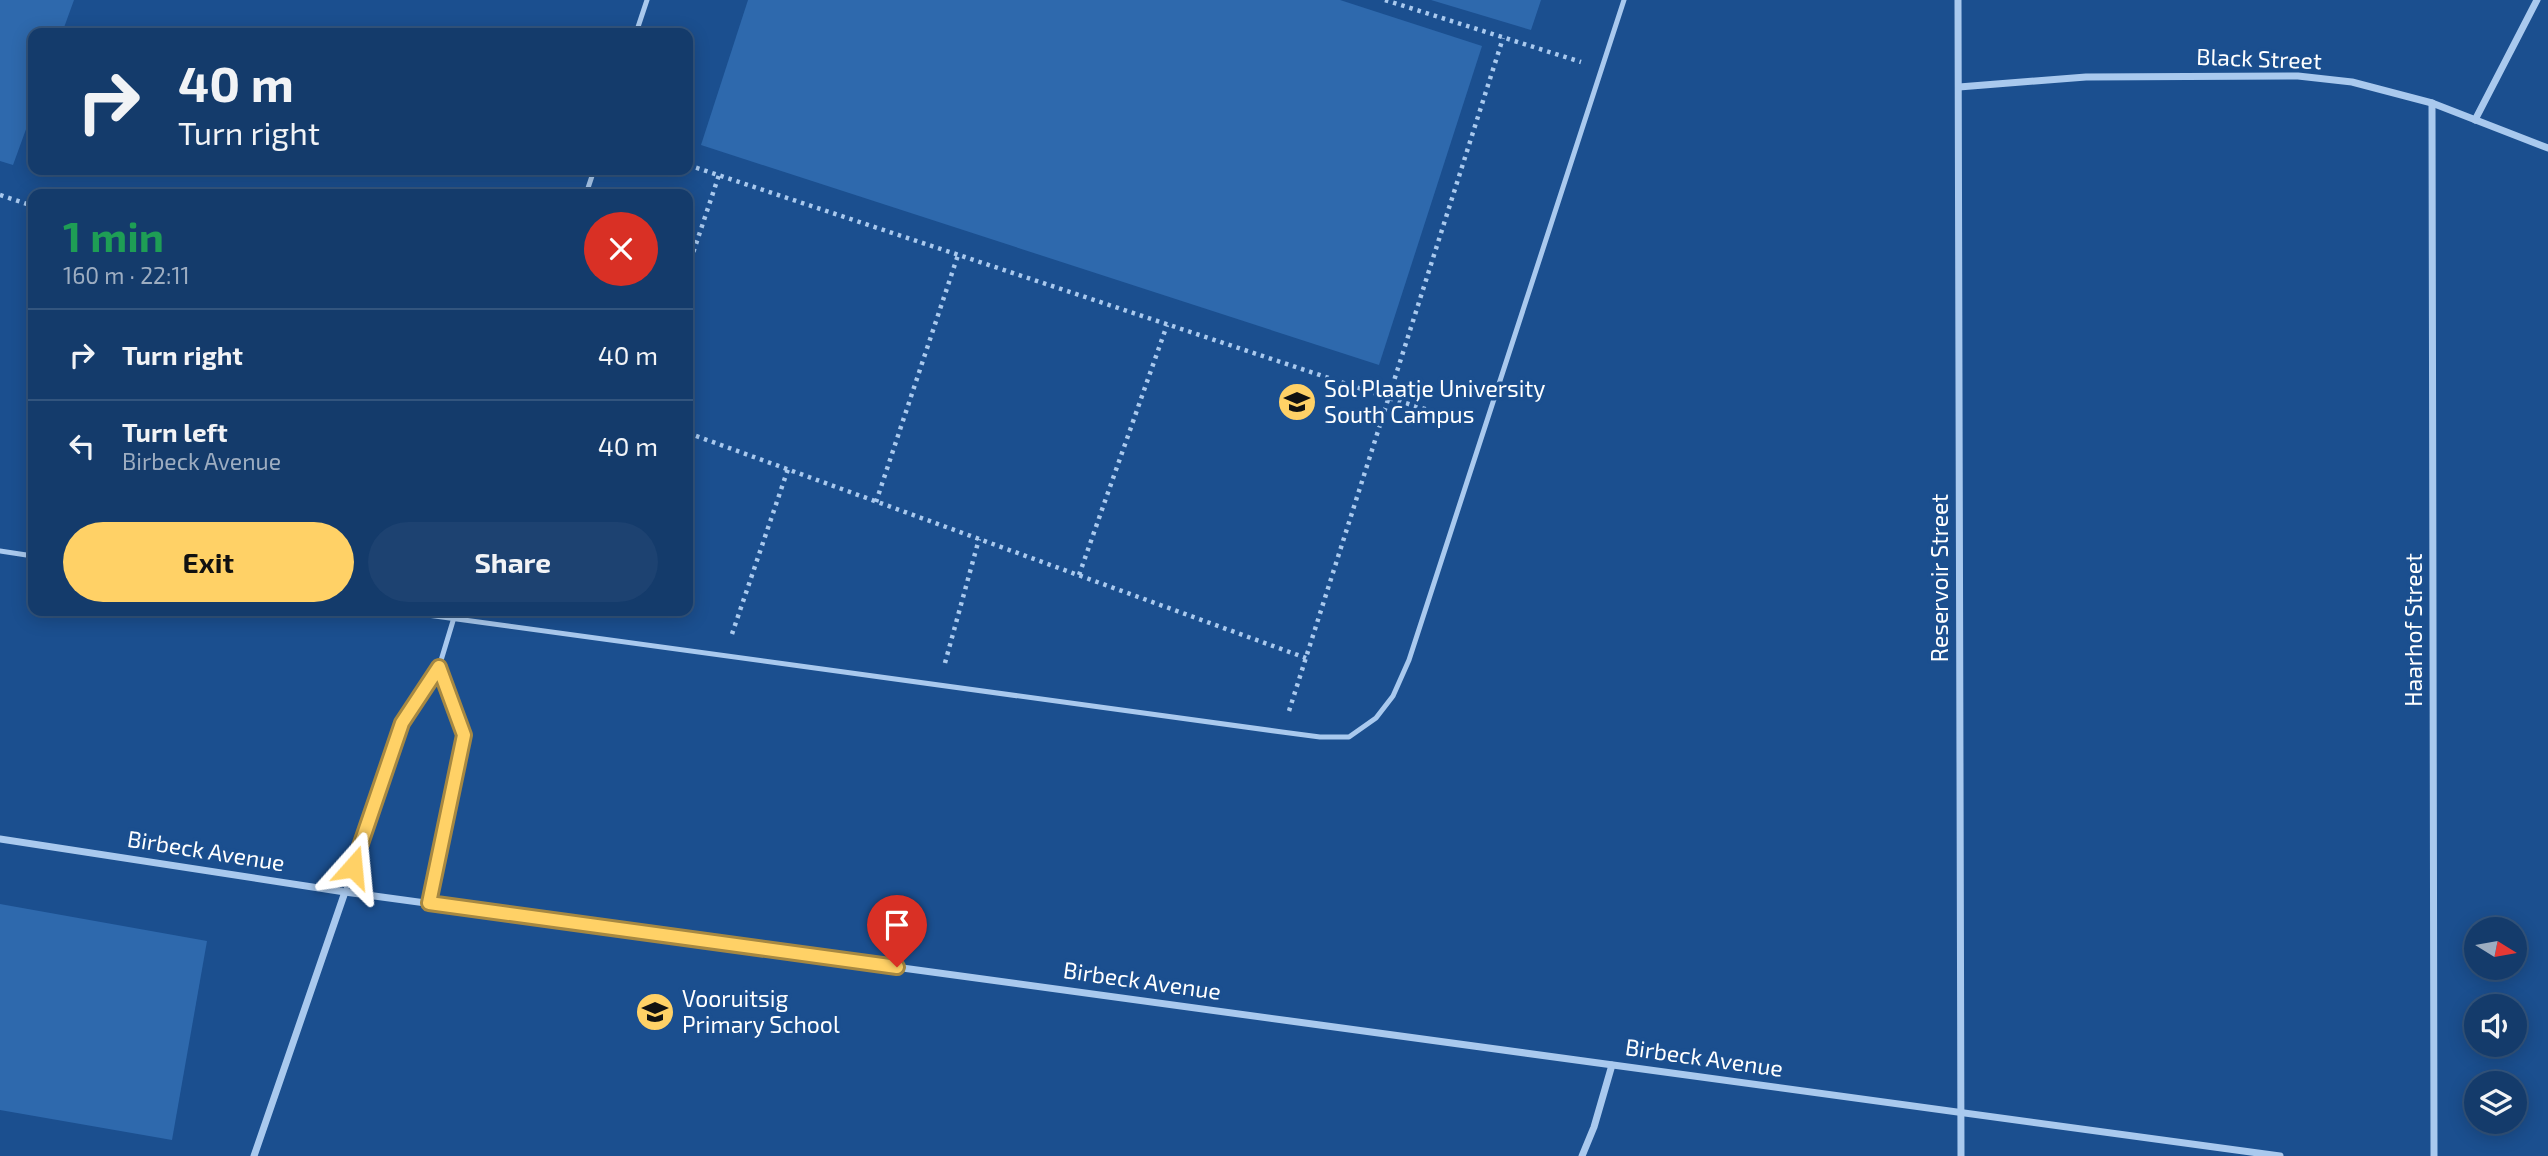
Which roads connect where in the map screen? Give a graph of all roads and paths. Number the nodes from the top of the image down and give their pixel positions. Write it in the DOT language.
graph roads {
  1 [pos="647,0"];
  2 [pos="1385,0"];
  3 [pos="1625,0"];
  4 [pos="1958,0"];
  5 [pos="2536,0"];
  6 [pos="638,28"];
  7 [pos="1503,38"];
  8 [pos="1602,69"];
  9 [pos="1959,88"];
  10 [pos="2432,103"];
  11 [pos="2475,120"];
  12 [pos="2548,148"];
  13 [pos="693,167"];
  14 [pos="719,175"];
  15 [pos="0,195"];
  16 [pos="28,204"];
  17 [pos="693,253"];
  18 [pos="958,255"];
  19 [pos="1167,325"];
  20 [pos="1389,398"];
  21 [pos="1485,427"];
  22 [pos="693,435"];
  23 [pos="788,469"];
  24 [pos="876,502"];
  25 [pos="979,539"];
  26 [pos="0,551"];
  27 [pos="28,555"];
  28 [pos="1079,575"];
  29 [pos="433,616"];
  30 [pos="455,616"];
  31 [pos="454,619"];
  32 [pos="724,656"];
  33 [pos="1306,658"];
  34 [pos="439,667"];
  35 [pos="939,685"];
  36 [pos="1282,732"];
  37 [pos="0,839"];
  38 [pos="345,892"];
  39 [pos="429,903"];
  40 [pos="1612,1065"];
  41 [pos="1960,1113"];
  42 [pos="254,1156"];
  43 [pos="1582,1156"];
  44 [pos="1961,1156"];
  45 [pos="2280,1156"];
  46 [pos="2434,1156"];
  1 -- 6 [label="lane"];
  2 -- 7 [label="path"];
  3 -- 8 [label="lane"];
  4 -- 9 [label="street, Reservoir Street"];
  5 -- 11 [label="street"];
  7 -- 8 [label="path"];
  7 -- 20 [label="path"];
  8 -- 21 [label="lane"];
  9 -- 10 [label="street, Black Street"];
  9 -- 41 [label="street, Reservoir Street"];
  10 -- 11 [label="street, Black Street"];
  10 -- 46 [label="street, Haarhof Street"];
  11 -- 12 [label="street, Black Street"];
  13 -- 14 [label="path"];
  14 -- 17 [label="path"];
  14 -- 18 [label="path"];
  15 -- 16 [label="path"];
  18 -- 19 [label="path"];
  18 -- 24 [label="path"];
  19 -- 20 [label="path"];
  19 -- 28 [label="path"];
  20 -- 21 [label="path"];
  20 -- 33 [label="path"];
  21 -- 36 [label="lane"];
  22 -- 23 [label="path"];
  23 -- 24 [label="path"];
  23 -- 32 [label="path"];
  24 -- 25 [label="path"];
  25 -- 28 [label="path"];
  25 -- 35 [label="path"];
  26 -- 27 [label="lane"];
  28 -- 33 [label="path"];
  29 -- 31 [label="lane"];
  30 -- 31 [label="lane"];
  31 -- 32 [label="lane"];
  31 -- 34 [label="lane"];
  32 -- 35 [label="lane"];
  33 -- 36 [label="path"];
  34 -- 38 [label="lane"];
  34 -- 39 [label="lane"];
  35 -- 36 [label="lane"];
  37 -- 38 [label="street, Birbeck Avenue"];
  38 -- 39 [label="street, Birbeck Avenue"];
  38 -- 42 [label="street"];
  39 -- 40 [label="street, Birbeck Avenue"];
  40 -- 41 [label="street, Birbeck Avenue"];
  40 -- 43 [label="street"];
  41 -- 44 [label="street, Reservoir Street"];
  41 -- 45 [label="street, Birbeck Avenue"];
}
